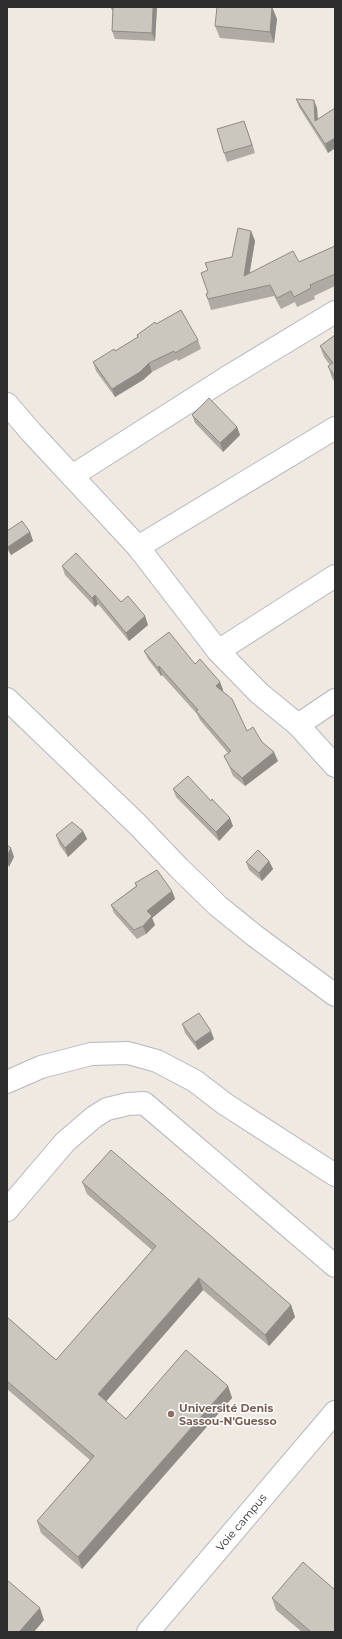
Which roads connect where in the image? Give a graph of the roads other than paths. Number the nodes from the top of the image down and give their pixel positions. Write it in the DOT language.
graph roads {
  1 [pos="335,312"];
  2 [pos="7,404"];
  3 [pos="335,428"];
  4 [pos="72,476"];
  5 [pos="138,547"];
  6 [pos="335,576"];
  7 [pos="218,651"];
  8 [pos="7,699"];
  9 [pos="335,700"];
  10 [pos="298,725"];
  11 [pos="335,766"];
  12 [pos="335,995"];
  13 [pos="7,1082"];
  14 [pos="335,1176"];
  15 [pos="7,1210"];
  16 [pos="335,1266"];
  17 [pos="335,1412"];
  18 [pos="148,1632"];
  1 -- 4 [label="street"];
  2 -- 4 [label="street"];
  3 -- 5 [label="street"];
  4 -- 5 [label="street"];
  5 -- 7 [label="street"];
  6 -- 7 [label="street"];
  7 -- 10 [label="street"];
  8 -- 12 [label="street"];
  9 -- 10 [label="street"];
  10 -- 11 [label="street"];
  13 -- 14 [label="street"];
  15 -- 16 [label="street"];
  17 -- 18 [label="street, Voie campus"];
}
